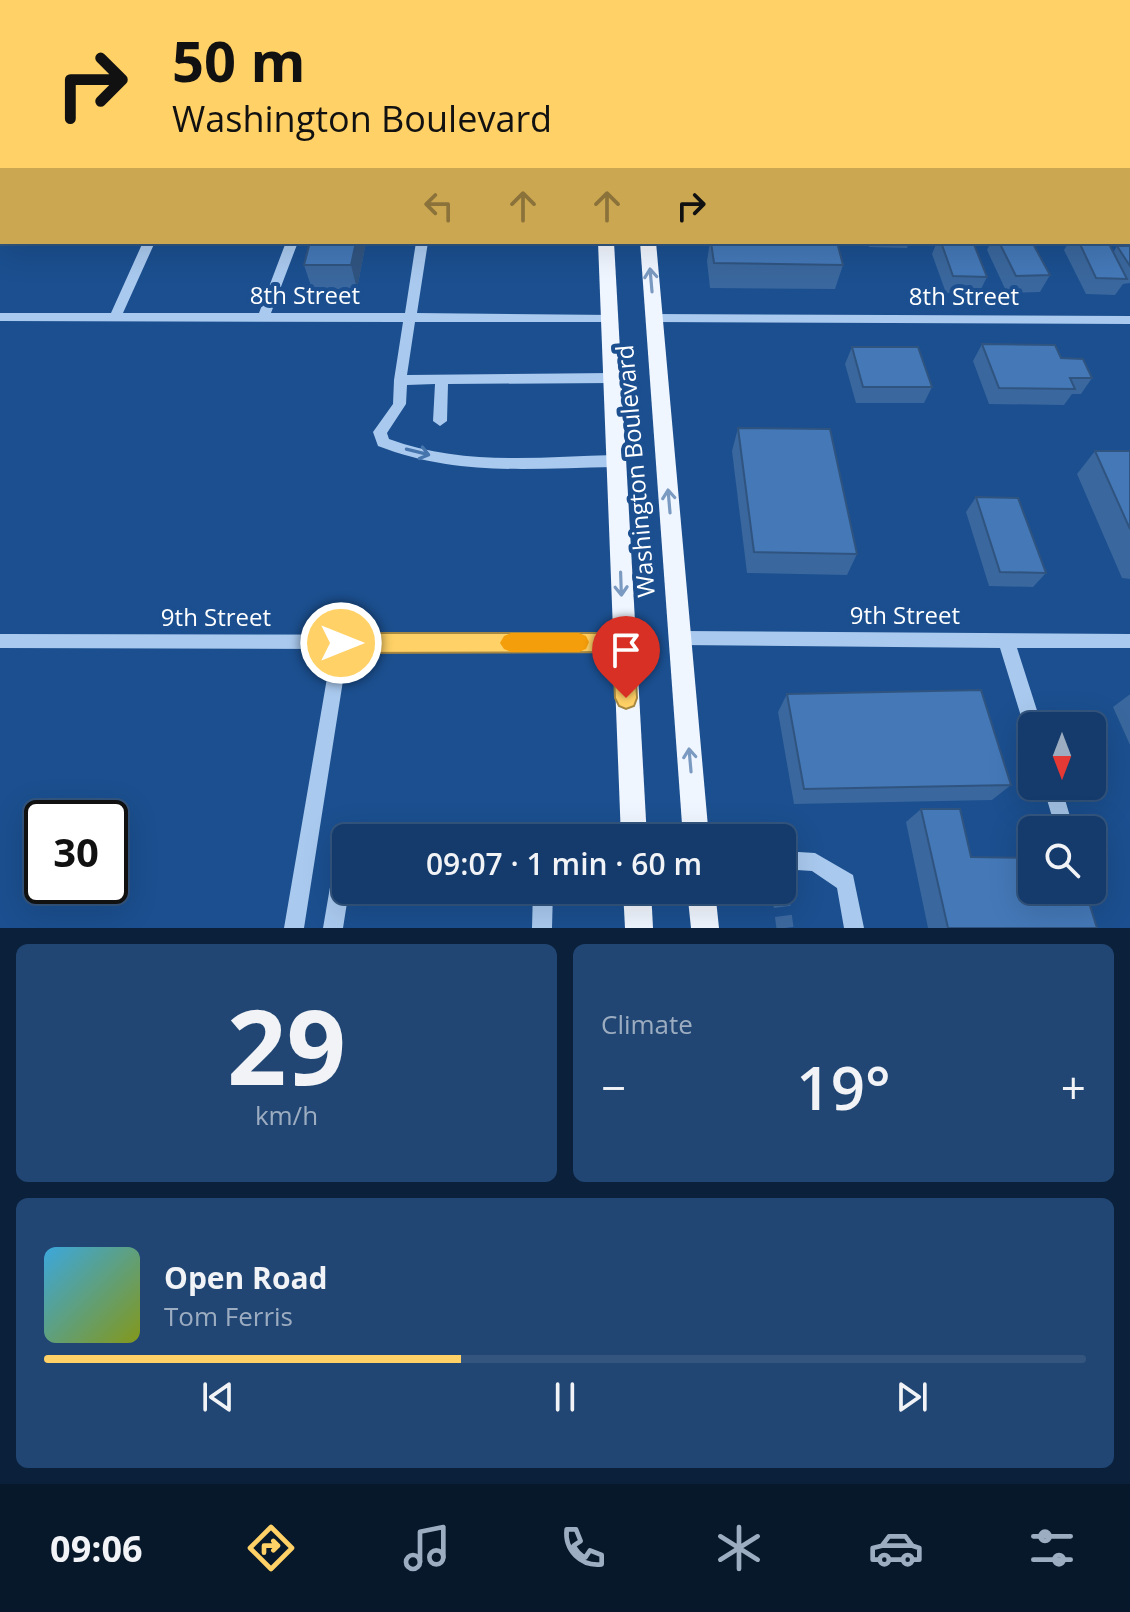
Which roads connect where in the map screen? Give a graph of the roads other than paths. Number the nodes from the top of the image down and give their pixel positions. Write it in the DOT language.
graph roads {
  1 [pos="148,244"];
  2 [pos="291,244"];
  3 [pos="422,244"];
  4 [pos="606,244"];
  5 [pos="648,244"];
  6 [pos="0,317"];
  7 [pos="115,318"];
  8 [pos="263,318"];
  9 [pos="610,318"];
  10 [pos="654,318"];
  11 [pos="412,319"];
  12 [pos="1130,320"];
  13 [pos="612,378"];
  14 [pos="400,380"];
  15 [pos="442,380"];
  16 [pos="440,421"];
  17 [pos="615,461"];
  18 [pos="680,638"];
  19 [pos="1006,640"];
  20 [pos="0,641"];
  21 [pos="1130,641"];
  22 [pos="623,642"];
  23 [pos="341,643"];
  24 [pos="1029,712"];
  25 [pos="633,824"];
  26 [pos="695,824"];
  27 [pos="796,861"];
  28 [pos="337,904"];
  29 [pos="543,904"];
  30 [pos="638,904"];
  31 [pos="702,904"];
  32 [pos="294,928"];
  33 [pos="333,928"];
  34 [pos="542,928"];
  35 [pos="639,928"];
  36 [pos="705,928"];
  37 [pos="854,928"];
  1 -- 7 [label="street"];
  2 -- 8 [label="street"];
  3 -- 11 [label="street"];
  4 -- 9 [label="main road, Washington Boulevard"];
  10 -- 5 [label="main road, Washington Boulevard, one-way"];
  6 -- 7 [label="street, 8th Street"];
  7 -- 8 [label="street, 8th Street"];
  8 -- 11 [label="street, 8th Street"];
  9 -- 11 [label="street, 8th Street"];
  9 -- 13 [label="main road, Washington Boulevard"];
  10 -- 12 [label="street, 8th Street"];
  18 -- 10 [label="main road, Washington Boulevard, one-way"];
  11 -- 14 [label="street"];
  13 -- 15 [label="street"];
  13 -- 17 [label="main road, Washington Boulevard"];
  14 -- 15 [label="street"];
  14 -- 17 [label="street, one-way"];
  15 -- 16 [label="street"];
  17 -- 22 [label="main road, Washington Boulevard, one-way"];
  18 -- 19 [label="street, 9th Street"];
  26 -- 18 [label="main road, Washington Boulevard, one-way"];
  19 -- 21 [label="street, 9th Street"];
  19 -- 24 [label="street"];
  20 -- 23 [label="street, 9th Street"];
  22 -- 23 [label="street, 9th Street"];
  22 -- 25 [label="main road, Washington Boulevard"];
  23 -- 32 [label="street"];
  27 -- 37 [label="street"];
  28 -- 33 [label="street"];
  29 -- 34 [label="street"];
  30 -- 35 [label="main road"];
  31 -- 36 [label="main road"];
}
